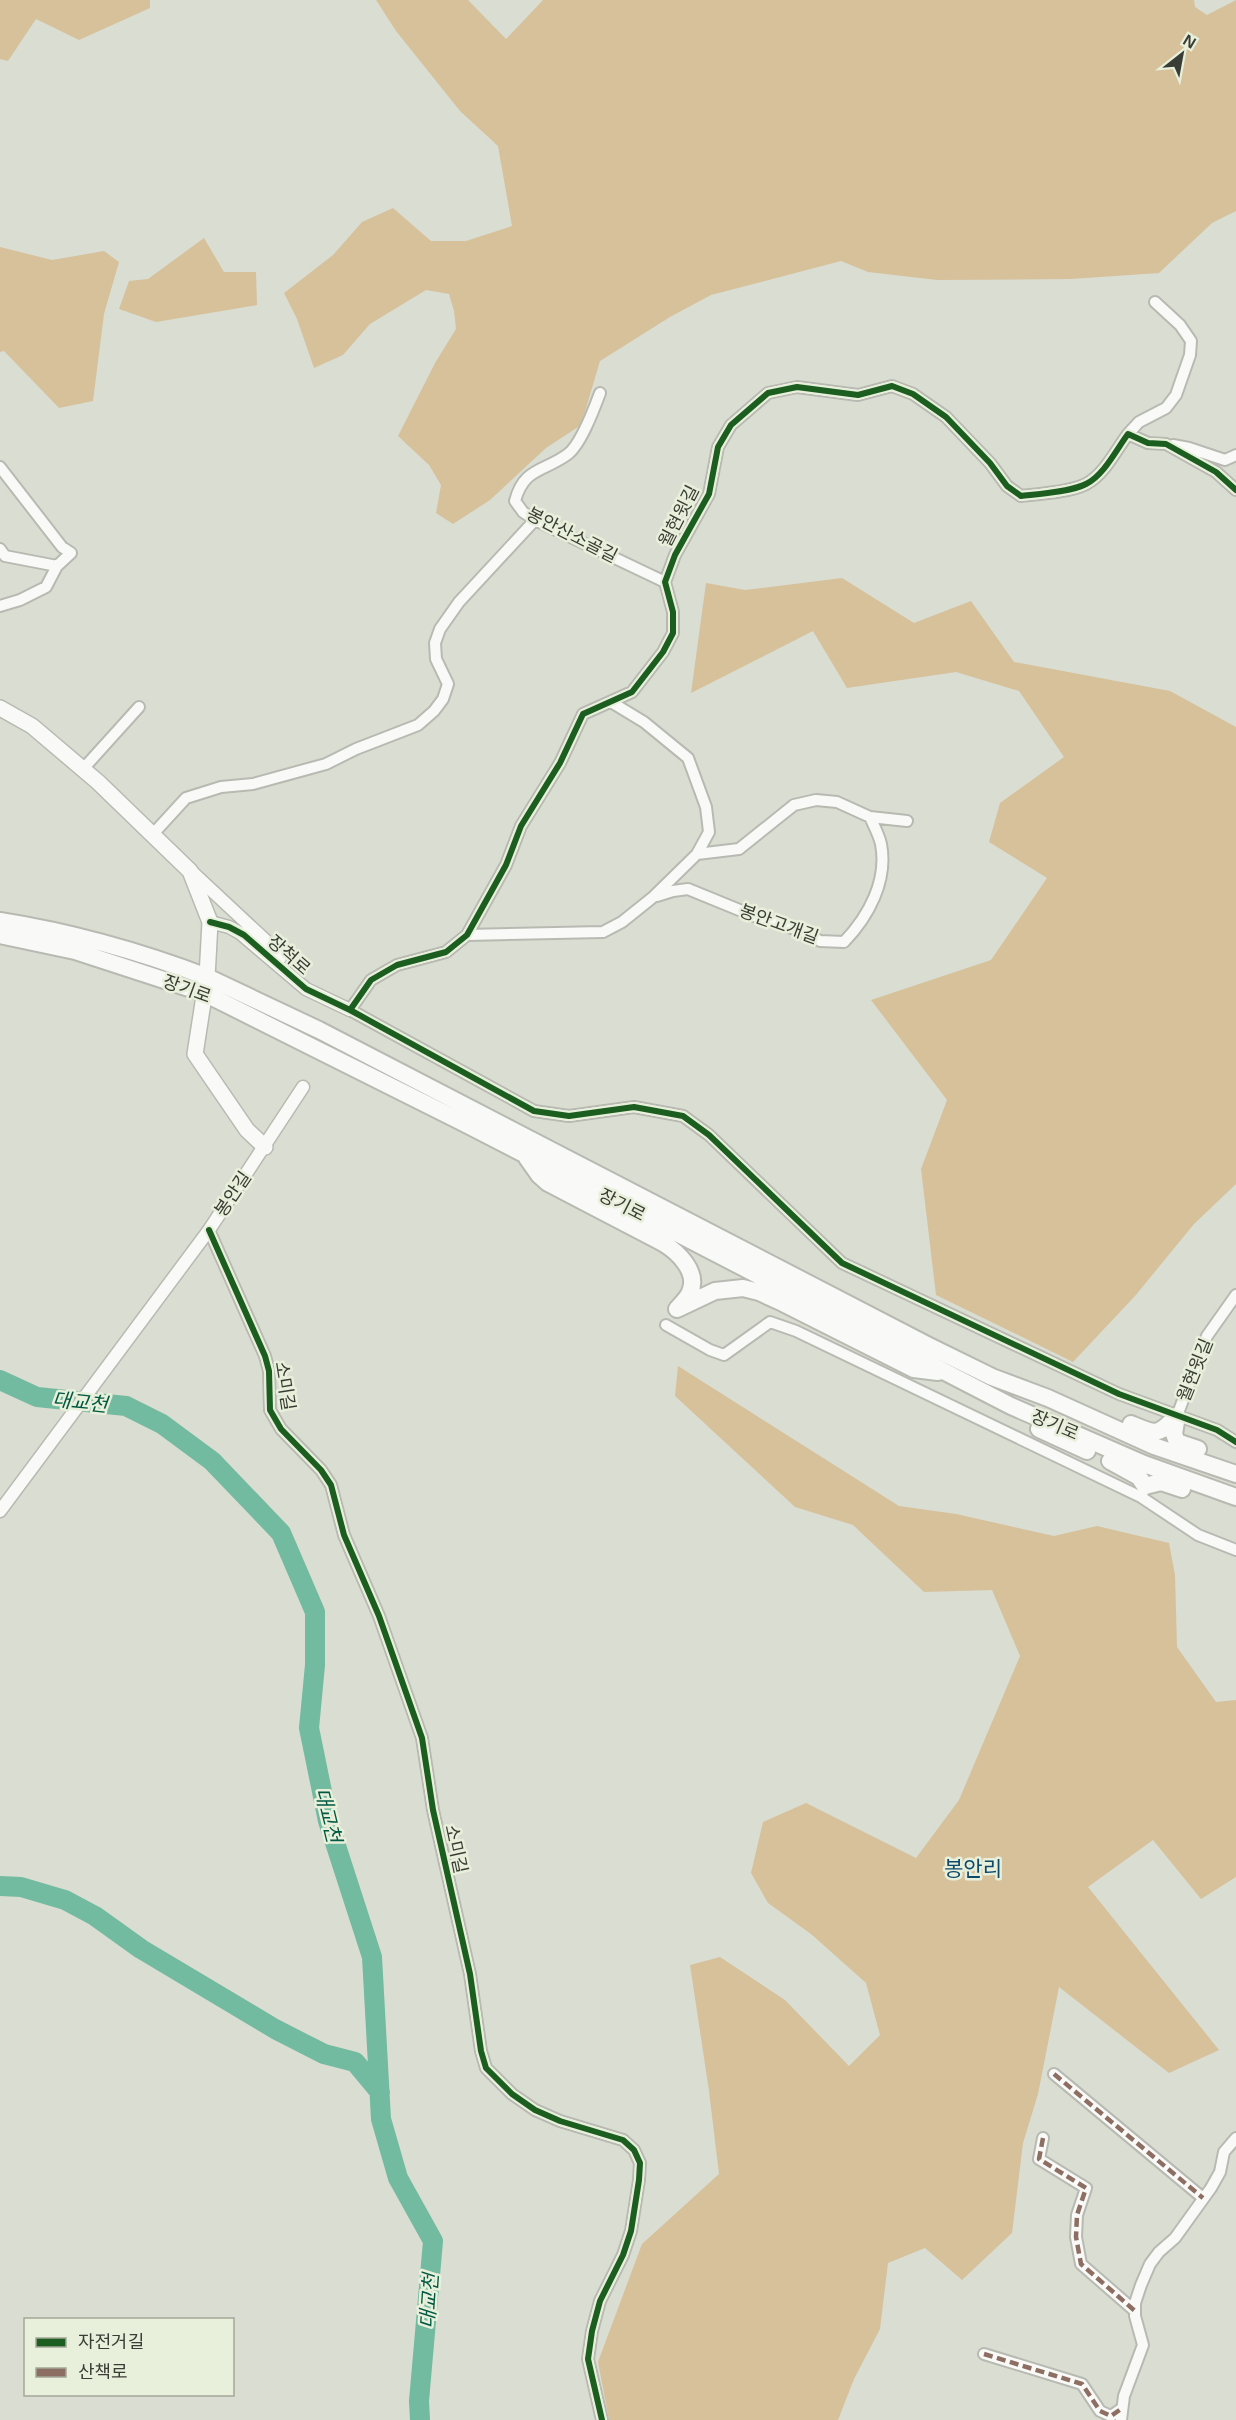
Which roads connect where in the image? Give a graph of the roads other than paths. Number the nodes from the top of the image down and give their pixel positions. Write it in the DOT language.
graph roads {
  1 [pos="1155,302"];
  2 [pos="600,393"];
  3 [pos="1128,434"];
  4 [pos="1166,444"];
  5 [pos="1236,455"];
  6 [pos="0,468"];
  7 [pos="1236,490"];
  8 [pos="535,520"];
  9 [pos="0,549"];
  10 [pos="57,566"];
  11 [pos="665,582"];
  12 [pos="0,606"];
  13 [pos="611,702"];
  14 [pos="140,707"];
  15 [pos="0,708"];
  16 [pos="83,769"];
  17 [pos="870,817"];
  18 [pos="907,821"];
  19 [pos="153,834"];
  20 [pos="697,854"];
  21 [pos="190,871"];
  22 [pos="652,898"];
  23 [pos="0,921"];
  24 [pos="210,922"];
  25 [pos="0,935"];
  26 [pos="467,935"];
  27 [pos="205,985"];
  28 [pos="306,989"];
  29 [pos="350,1010"];
  30 [pos="303,1087"];
  31 [pos="265,1147"];
  32 [pos="525,1155"];
  33 [pos="209,1230"];
  34 [pos="1234,1301"];
  35 [pos="666,1325"];
  36 [pos="948,1372"];
  37 [pos="1048,1398"];
  38 [pos="1011,1406"];
  39 [pos="1177,1416"];
  40 [pos="1236,1442"];
  41 [pos="1236,1473"];
  42 [pos="1143,1492"];
  43 [pos="1236,1497"];
  44 [pos="1236,1508"];
  45 [pos="0,1511"];
  46 [pos="1236,1550"];
  47 [pos="1054,2074"];
  48 [pos="1043,2138"];
  49 [pos="1236,2138"];
  50 [pos="1203,2198"];
  51 [pos="1135,2311"];
  52 [pos="984,2354"];
  53 [pos="1121,2415"];
  54 [pos="602,2420"];
  1 -- 3 [label="street, 월현윗길"];
  2 -- 8 [label="street, 봉안산소골길"];
  3 -- 4 [label="street"];
  3 -- 11 [label="street, 월현윗길"];
  4 -- 5 [label="street"];
  4 -- 7 [label="street"];
  6 -- 10 [label="street"];
  8 -- 11 [label="street, 봉안산소골길"];
  8 -- 19 [label="street"];
  9 -- 10 [label="street"];
  10 -- 12 [label="street"];
  11 -- 13 [label="street"];
  13 -- 20 [label="street"];
  13 -- 26 [label="street"];
  14 -- 16 [label="street"];
  15 -- 16 [label="main road"];
  16 -- 19 [label="main road"];
  17 -- 18 [label="street"];
  17 -- 20 [label="street"];
  17 -- 22 [label="street, 봉안고개길"];
  19 -- 21 [label="main road"];
  20 -- 22 [label="street, 봉안고개길"];
  21 -- 24 [label="main road"];
  21 -- 28 [label="street"];
  22 -- 26 [label="street, 봉안고개길"];
  23 -- 27 [label="main road, 장기로"];
  24 -- 27 [label="main road"];
  24 -- 28 [label="street, 장척로"];
  25 -- 27 [label="main road, 장기로"];
  26 -- 29 [label="street"];
  27 -- 31 [label="main road"];
  27 -- 32 [label="main road, 장기로"];
  27 -- 37 [label="main road, 장기로"];
  28 -- 29 [label="street, 장척로"];
  29 -- 39 [label="street"];
  30 -- 31 [label="street, 봉안길"];
  31 -- 33 [label="street, 봉안길"];
  32 -- 36 [label="main road, 장기로"];
  32 -- 36 [label="main road"];
  33 -- 45 [label="street, 봉안길"];
  33 -- 54 [label="street, 소미길"];
  34 -- 39 [label="street, 월현윗길"];
  35 -- 42 [label="street"];
  36 -- 38 [label="main road, 장기로"];
  37 -- 39 [label="main road"];
  37 -- 41 [label="main road, 장기로"];
  38 -- 42 [label="main road"];
  38 -- 43 [label="main road, 장기로"];
  39 -- 40 [label="street"];
  39 -- 41 [label="main road"];
  42 -- 44 [label="main road"];
  42 -- 46 [label="street"];
  47 -- 50 [label="street"];
  48 -- 51 [label="street"];
  49 -- 50 [label="street"];
  50 -- 51 [label="street"];
  51 -- 53 [label="street"];
  52 -- 53 [label="street"];
}
